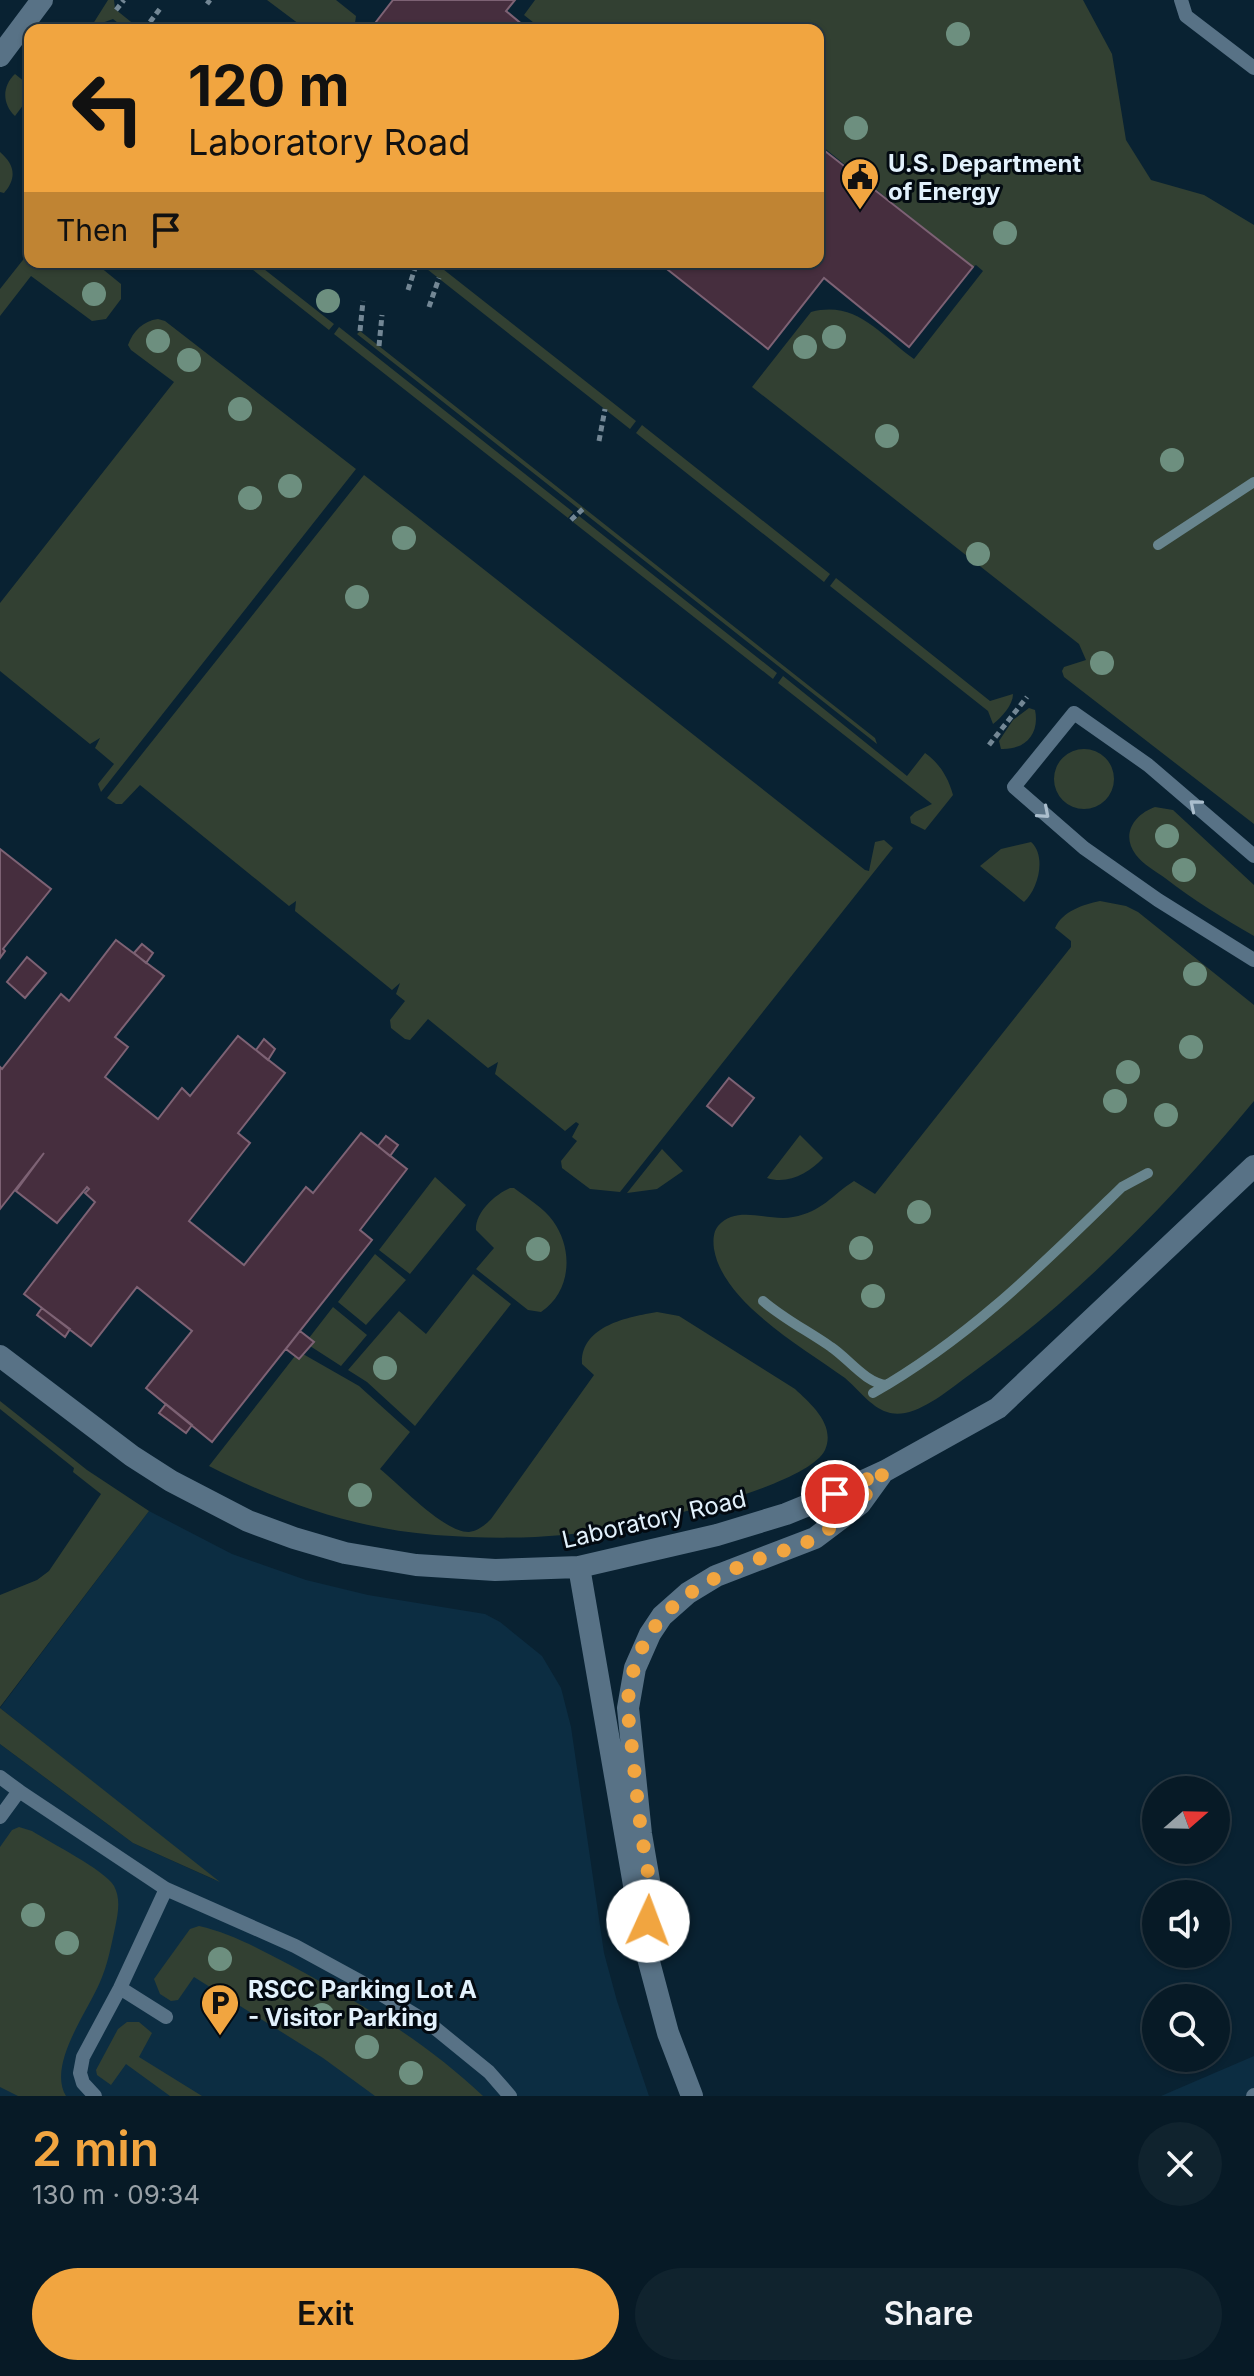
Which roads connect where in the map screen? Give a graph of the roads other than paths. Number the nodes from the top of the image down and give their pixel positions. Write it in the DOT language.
graph roads {
  1 [pos="1181,0"];
  2 [pos="33,4"];
  3 [pos="0,56"];
  4 [pos="1254,68"];
  5 [pos="1254,856"];
  6 [pos="1254,960"];
  7 [pos="1254,1166"];
  8 [pos="0,1356"];
  9 [pos="885,1471"];
  10 [pos="579,1567"];
  11 [pos="0,1777"];
  12 [pos="19,1791"];
  13 [pos="0,1817"];
  14 [pos="166,1889"];
  15 [pos="644,1943"];
  16 [pos="120,1988"];
  17 [pos="166,2017"];
  18 [pos="95,2096"];
  19 [pos="510,2096"];
  20 [pos="692,2096"];
  1 -- 4 [label="lane"];
  2 -- 3 [label="street"];
  5 -- 6 [label="lane, one-way"];
  7 -- 9 [label="street, Laboratory Road"];
  8 -- 10 [label="street, Laboratory Road"];
  9 -- 10 [label="street, Laboratory Road"];
  9 -- 15 [label="street"];
  10 -- 15 [label="street"];
  11 -- 12 [label="lane"];
  12 -- 13 [label="lane"];
  12 -- 14 [label="lane"];
  14 -- 16 [label="lane"];
  14 -- 19 [label="lane"];
  15 -- 20 [label="street"];
  16 -- 17 [label="lane"];
  16 -- 18 [label="lane"];
}
